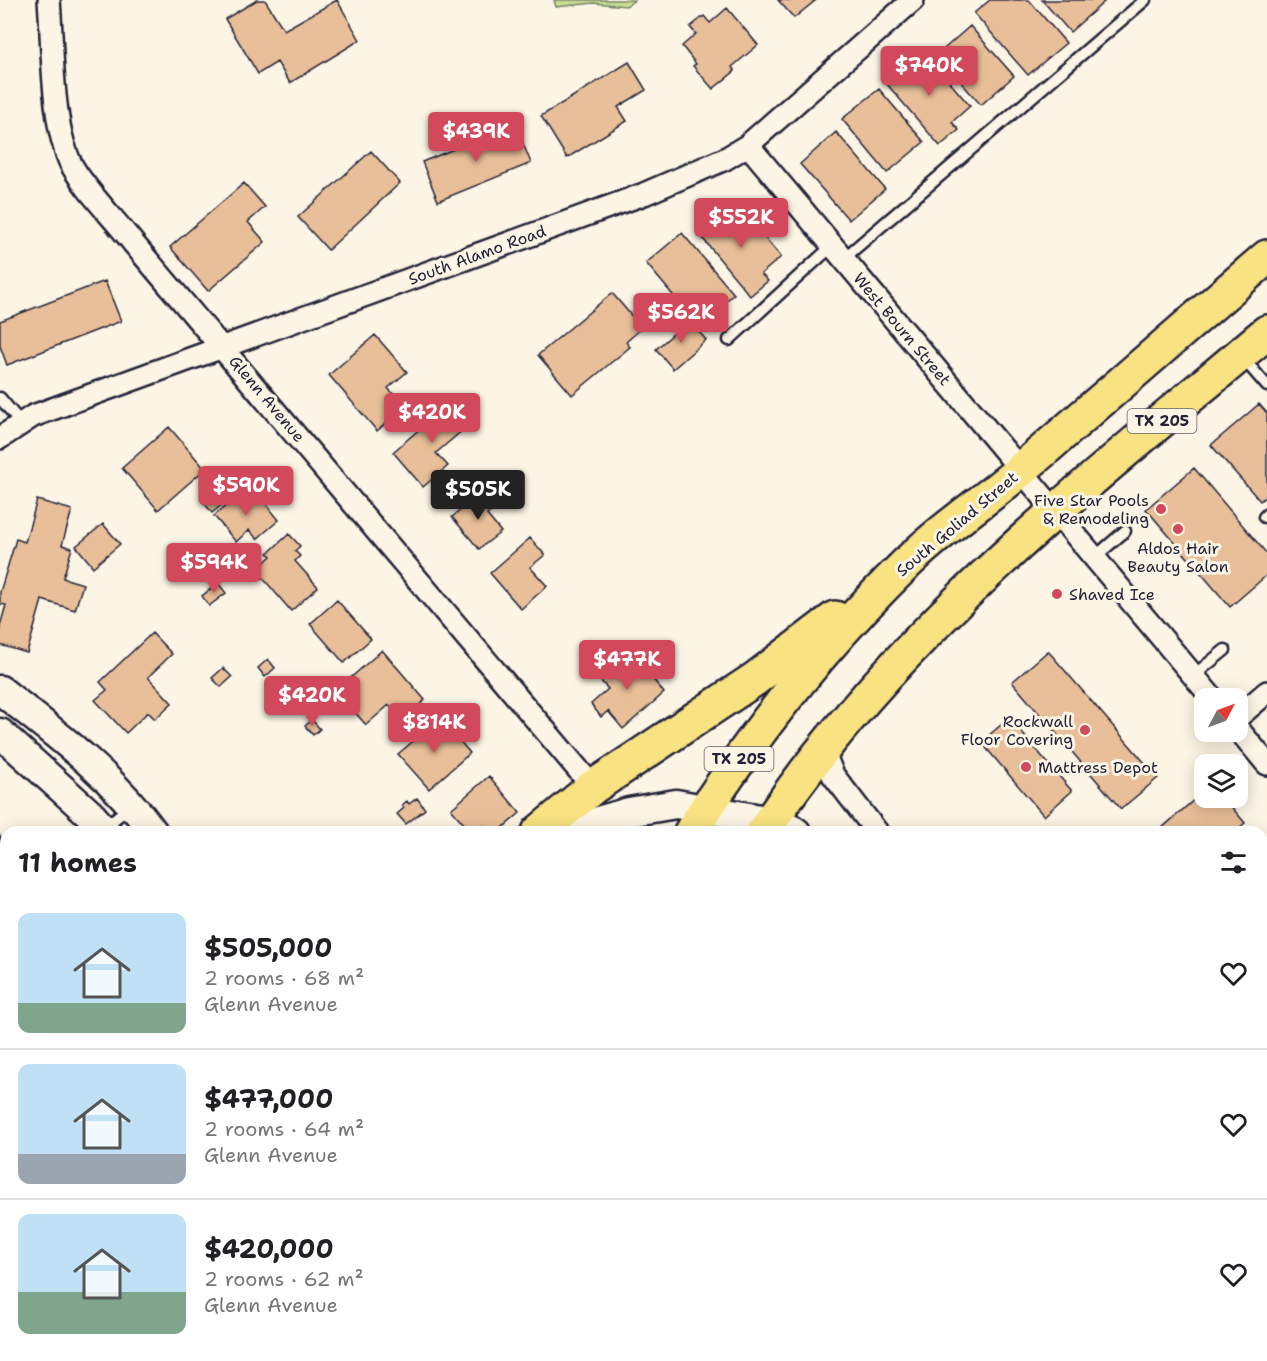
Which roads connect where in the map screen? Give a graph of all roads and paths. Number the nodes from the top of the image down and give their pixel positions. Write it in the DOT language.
graph roads {
  1 [pos="50,0"];
  2 [pos="913,0"];
  3 [pos="1145,0"];
  4 [pos="748,145"];
  5 [pos="837,252"];
  6 [pos="1267,257"];
  7 [pos="1267,332"];
  8 [pos="729,340"];
  9 [pos="224,348"];
  10 [pos="1240,355"];
  11 [pos="1267,386"];
  12 [pos="0,398"];
  13 [pos="21,423"];
  14 [pos="0,438"];
  15 [pos="1021,470"];
  16 [pos="1057,511"];
  17 [pos="1125,531"];
  18 [pos="1095,556"];
  19 [pos="908,562"];
  20 [pos="1225,650"];
  21 [pos="1193,676"];
  22 [pos="1203,688"];
  23 [pos="0,690"];
  24 [pos="1267,692"];
  25 [pos="1248,708"];
  26 [pos="0,733"];
  27 [pos="1248,741"];
  28 [pos="823,750"];
  29 [pos="1267,764"];
  30 [pos="593,787"];
  31 [pos="133,804"];
  32 [pos="96,826"];
  33 [pos="109,826"];
  34 [pos="149,826"];
  35 [pos="545,826"];
  36 [pos="581,826"];
  37 [pos="695,826"];
  38 [pos="697,826"];
  39 [pos="778,826"];
  40 [pos="872,826"];
  1 -- 9 [label="street, Glenn Avenue"];
  2 -- 4 [label="street, South Alamo Road"];
  3 -- 5 [label="lane"];
  4 -- 5 [label="street, West Bourn Street"];
  4 -- 9 [label="street, South Alamo Road"];
  5 -- 8 [label="lane"];
  5 -- 15 [label="street, West Bourn Street"];
  6 -- 15 [label="main road, South Goliad Street / TX 205"];
  7 -- 10 [label="main road, TX 205"];
  9 -- 13 [label="street, South Alamo Road"];
  9 -- 30 [label="street, Glenn Avenue"];
  10 -- 11 [label="lane"];
  10 -- 16 [label="main road, TX 205"];
  12 -- 13 [label="lane"];
  13 -- 14 [label="street, South Alamo Road"];
  15 -- 16 [label="street, West Bourn Street"];
  15 -- 19 [label="main road, South Goliad Street / TX 205"];
  16 -- 18 [label="street, West Bourn Street"];
  16 -- 28 [label="main road, TX 205"];
  17 -- 18 [label="lane"];
  18 -- 21 [label="street, West Bourn Street"];
  19 -- 30 [label="main road"];
  19 -- 38 [label="main road, South Goliad Street / TX 205"];
  20 -- 21 [label="lane"];
  21 -- 22 [label="street, West Bourn Street"];
  23 -- 31 [label="street"];
  24 -- 25 [label="street"];
  26 -- 32 [label="street"];
  27 -- 29 [label="street"];
  28 -- 39 [label="main road, TX 205"];
  28 -- 40 [label="street"];
  30 -- 35 [label="main road"];
  31 -- 33 [label="lane"];
  31 -- 34 [label="street"];
  36 -- 37 [label="street"];
}
